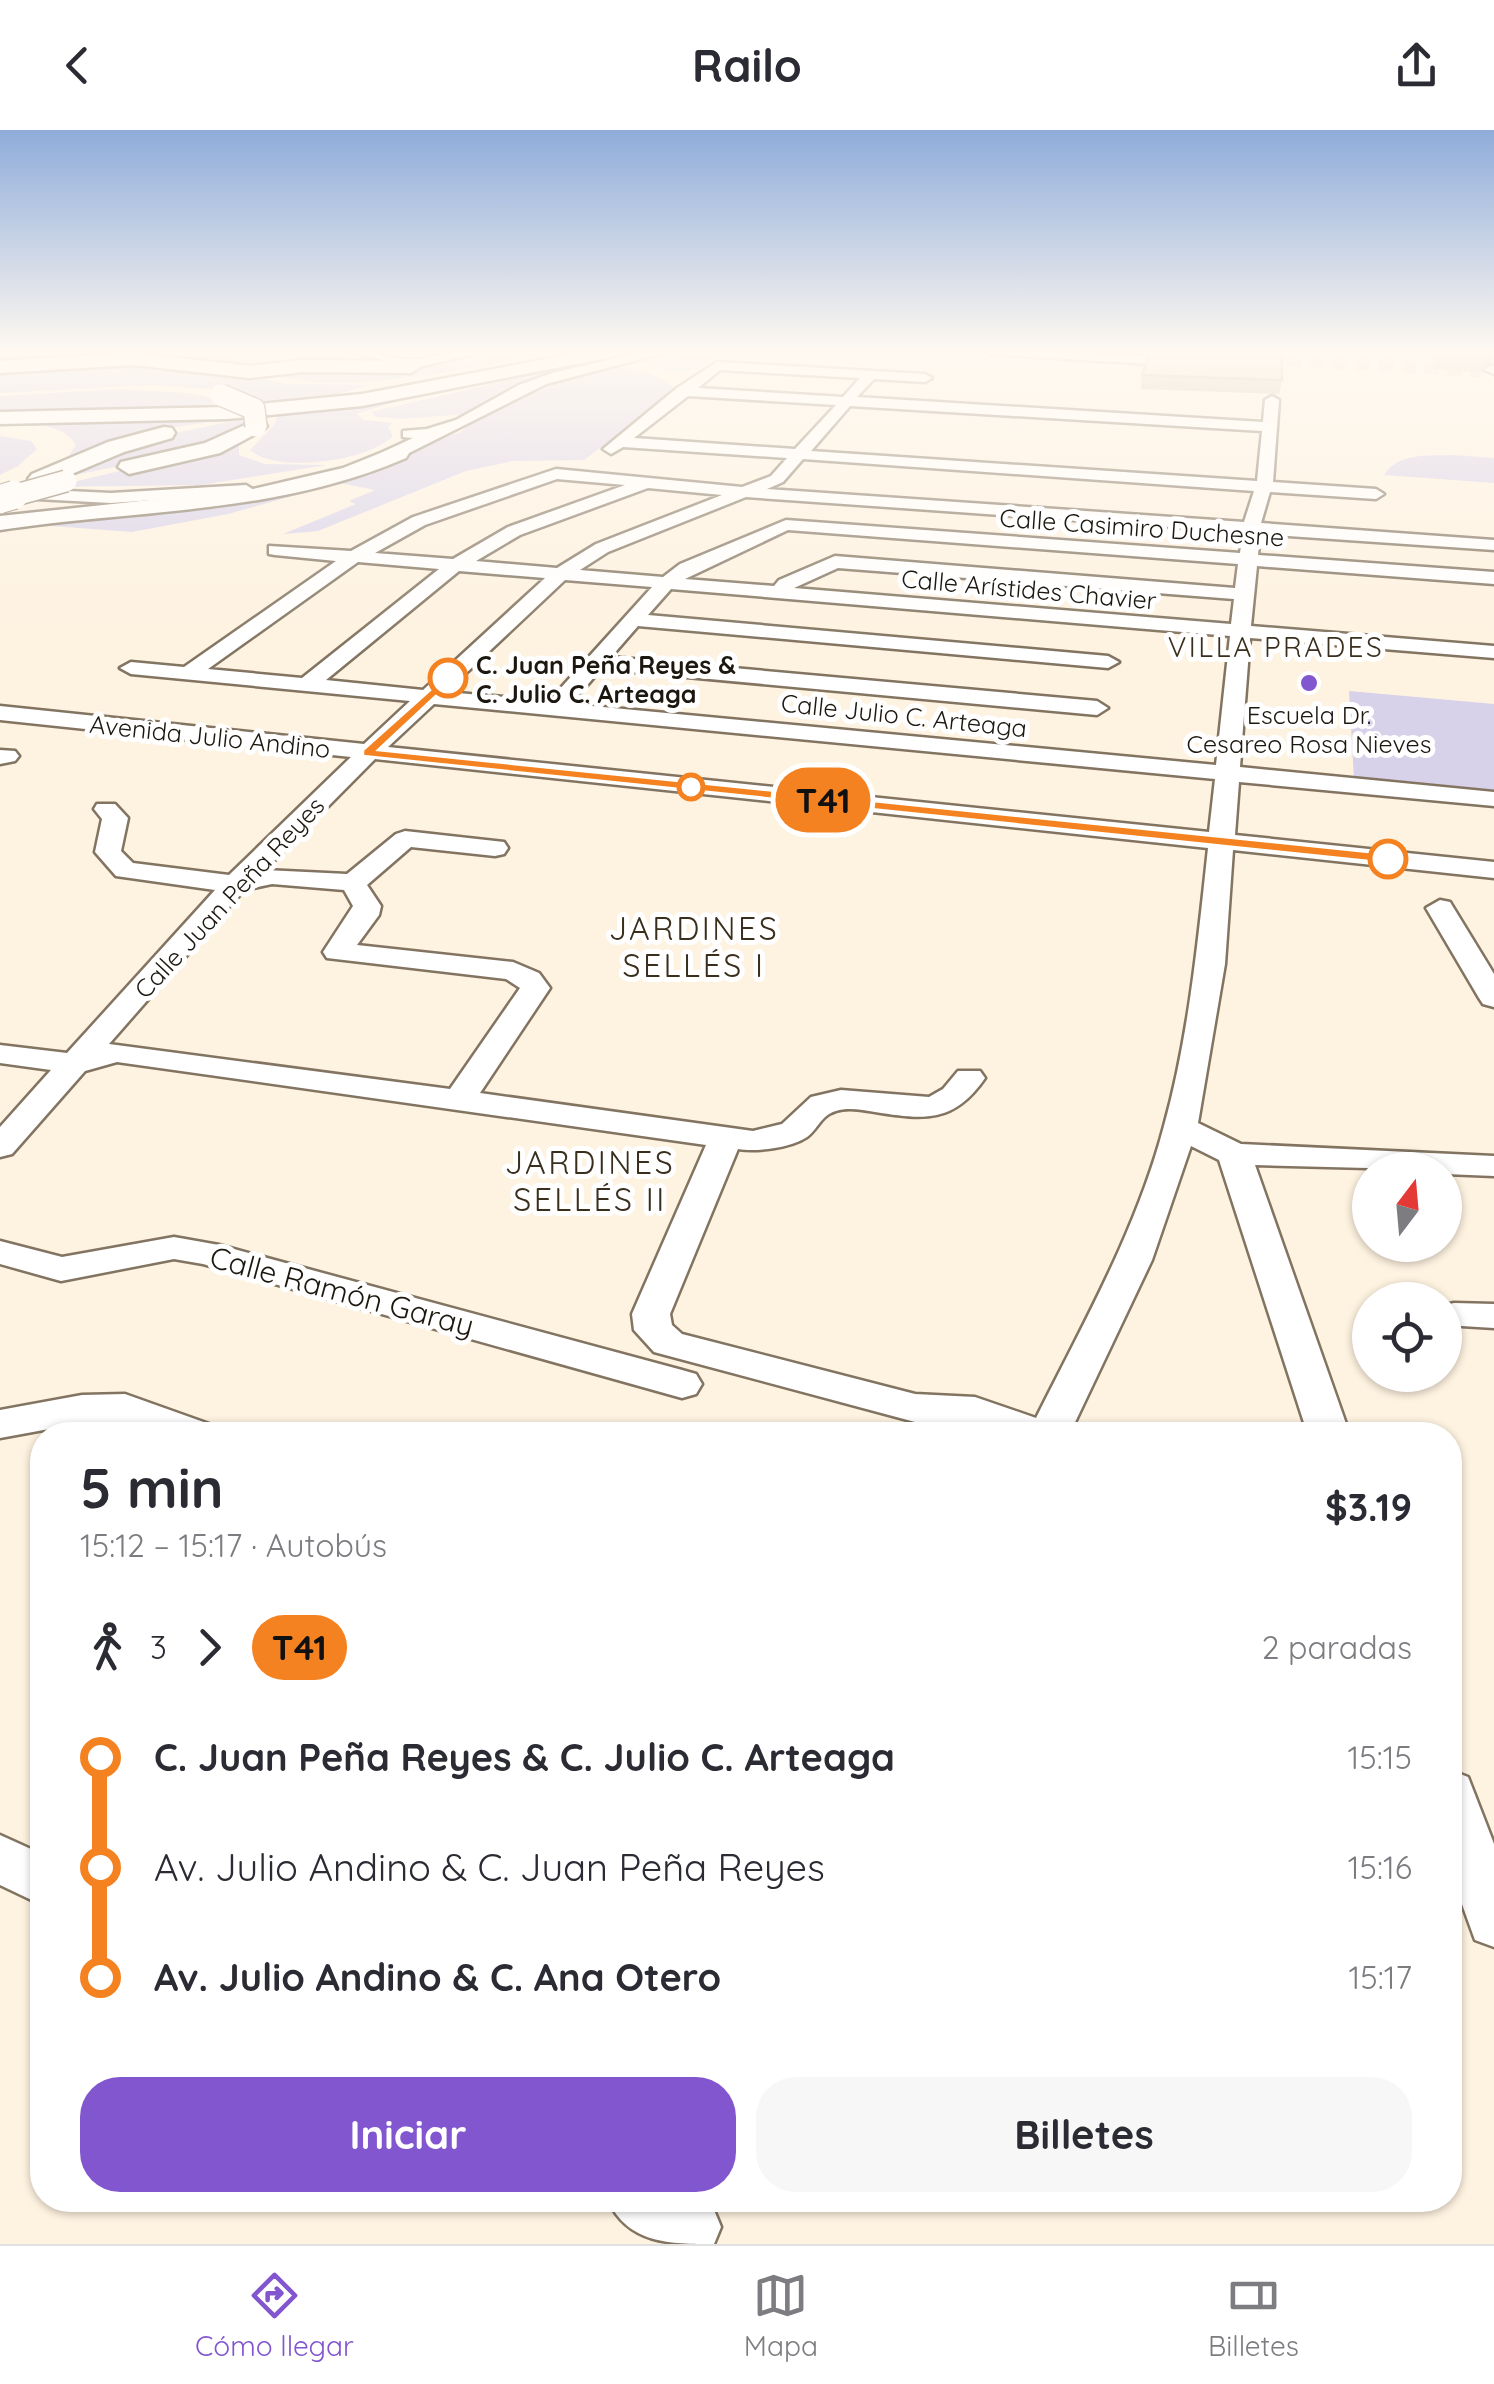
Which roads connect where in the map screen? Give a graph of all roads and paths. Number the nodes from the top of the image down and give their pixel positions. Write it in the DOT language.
graph roads {
  1 [pos="4,449"];
  2 [pos="66,449"];
  3 [pos="111,449"];
  4 [pos="209,449"];
  5 [pos="240,449"];
  6 [pos="361,449"];
  7 [pos="365,449"];
  8 [pos="372,449"];
  9 [pos="610,449"];
  10 [pos="719,449"];
  11 [pos="805,449"];
  12 [pos="1268,449"];
  13 [pos="800,454"];
  14 [pos="601,456"];
  15 [pos="247,458"];
  16 [pos="296,465"];
  17 [pos="13,479"];
  18 [pos="648,482"];
  19 [pos="1264,485"];
  20 [pos="744,492"];
  21 [pos="1388,496"];
  22 [pos="1253,519"];
  23 [pos="0,523"];
  24 [pos="1494,545"];
  25 [pos="275,550"];
  26 [pos="352,558"];
  27 [pos="453,567"];
  28 [pos="559,576"];
  29 [pos="1246,577"];
  30 [pos="1494,578"];
  31 [pos="665,584"];
  32 [pos="778,593"];
  33 [pos="1494,596"];
  34 [pos="634,620"];
  35 [pos="1118,622"];
  36 [pos="1241,632"];
  37 [pos="1494,652"];
  38 [pos="596,662"];
  39 [pos="130,668"];
  40 [pos="190,674"];
  41 [pos="307,685"];
  42 [pos="428,697"];
  43 [pos="554,709"];
  44 [pos="1096,710"];
  45 [pos="0,713"];
  46 [pos="368,753"];
  47 [pos="1227,774"];
  48 [pos="1494,800"];
  49 [pos="106,809"];
  50 [pos="1222,842"];
  51 [pos="495,848"];
  52 [pos="1494,870"];
  53 [pos="353,883"];
  54 [pos="235,884"];
  55 [pos="1440,908"];
  56 [pos="1494,998"];
  57 [pos="0,1054"];
  58 [pos="76,1064"];
  59 [pos="968,1078"];
  60 [pos="458,1101"];
  61 [pos="1180,1127"];
  62 [pos="726,1138"];
  63 [pos="0,1148"];
  64 [pos="1234,1154"];
  65 [pos="1494,1166"];
  66 [pos="0,1252"];
  67 [pos="1462,1315"];
  68 [pos="1494,1316"];
  69 [pos="682,1384"];
  70 [pos="914,1408"];
  71 [pos="162,1422"];
  72 [pos="932,1422"];
  73 [pos="1012,1422"];
  74 [pos="1054,1422"];
  75 [pos="1325,1422"];
  76 [pos="0,1424"];
  77 [pos="1462,1827"];
  78 [pos="0,1858"];
  79 [pos="30,1874"];
  80 [pos="1494,1922"];
  1 -- 17 [label="highway"];
  2 -- 17 [label="highway"];
  3 -- 17 [label="highway"];
  4 -- 17 [label="highway, bridge"];
  5 -- 15 [label="highway"];
  6 -- 17 [label="highway"];
  7 -- 16 [label="highway"];
  8 -- 23 [label="highway"];
  9 -- 14 [label="street"];
  10 -- 13 [label="street"];
  11 -- 13 [label="street"];
  12 -- 19 [label="street"];
  13 -- 19 [label="street"];
  13 -- 20 [label="street, Calle Juan Peña Reyes"];
  18 -- 20 [label="street"];
  18 -- 26 [label="street"];
  18 -- 27 [label="street"];
  19 -- 21 [label="street"];
  19 -- 22 [label="street"];
  20 -- 22 [label="street"];
  20 -- 28 [label="street, Calle Juan Peña Reyes"];
  22 -- 24 [label="street"];
  22 -- 29 [label="street"];
  25 -- 26 [label="street, Calle Arístides Chavier"];
  26 -- 27 [label="street, Calle Arístides Chavier"];
  26 -- 40 [label="street"];
  27 -- 28 [label="street, Calle Arístides Chavier"];
  27 -- 41 [label="street"];
  28 -- 31 [label="street, Calle Arístides Chavier"];
  28 -- 42 [label="street, Calle Juan Peña Reyes"];
  29 -- 30 [label="street, Calle Casimiro Duchesne"];
  29 -- 31 [label="street, Calle Casimiro Duchesne"];
  29 -- 32 [label="street"];
  29 -- 33 [label="street"];
  29 -- 36 [label="street"];
  31 -- 32 [label="street, Calle Arístides Chavier"];
  31 -- 34 [label="street"];
  32 -- 35 [label="street, Calle Arístides Chavier"];
  34 -- 38 [label="street"];
  34 -- 44 [label="street"];
  35 -- 36 [label="street, Calle Arístides Chavier"];
  35 -- 44 [label="street"];
  36 -- 37 [label="street, Calle Arístides Chavier"];
  36 -- 47 [label="street"];
  38 -- 43 [label="street"];
  38 -- 44 [label="street"];
  39 -- 40 [label="street, Calle Julio C. Arteaga"];
  40 -- 41 [label="street, Calle Julio C. Arteaga"];
  41 -- 42 [label="street, Calle Julio C. Arteaga"];
  42 -- 43 [label="street, Calle Julio C. Arteaga"];
  42 -- 46 [label="street, Calle Juan Peña Reyes"];
  43 -- 44 [label="street, Calle Julio C. Arteaga"];
  44 -- 47 [label="street, Calle Julio C. Arteaga"];
  45 -- 46 [label="street, Avenida Julio Andino"];
  46 -- 50 [label="street, Avenida Julio Andino"];
  46 -- 54 [label="street, Calle Juan Peña Reyes"];
  47 -- 48 [label="street, Calle Julio C. Arteaga"];
  47 -- 50 [label="street"];
  49 -- 54 [label="street"];
  50 -- 52 [label="street, Avenida Julio Andino"];
  50 -- 61 [label="street"];
  51 -- 53 [label="street"];
  53 -- 54 [label="street"];
  53 -- 60 [label="street"];
  54 -- 58 [label="street, Calle Juan Peña Reyes"];
  55 -- 56 [label="street"];
  57 -- 58 [label="street"];
  58 -- 60 [label="street"];
  58 -- 63 [label="street, Calle Juan Peña Reyes"];
  59 -- 62 [label="street"];
  60 -- 62 [label="street"];
  61 -- 64 [label="street"];
  61 -- 74 [label="street"];
  62 -- 70 [label="street"];
  64 -- 65 [label="street"];
  64 -- 75 [label="street"];
  66 -- 69 [label="street, Calle Ramón Garay"];
  67 -- 68 [label="street"];
  70 -- 72 [label="street"];
  70 -- 73 [label="street"];
  71 -- 76 [label="street"];
  77 -- 80 [label="street"];
  78 -- 79 [label="street"];
}
